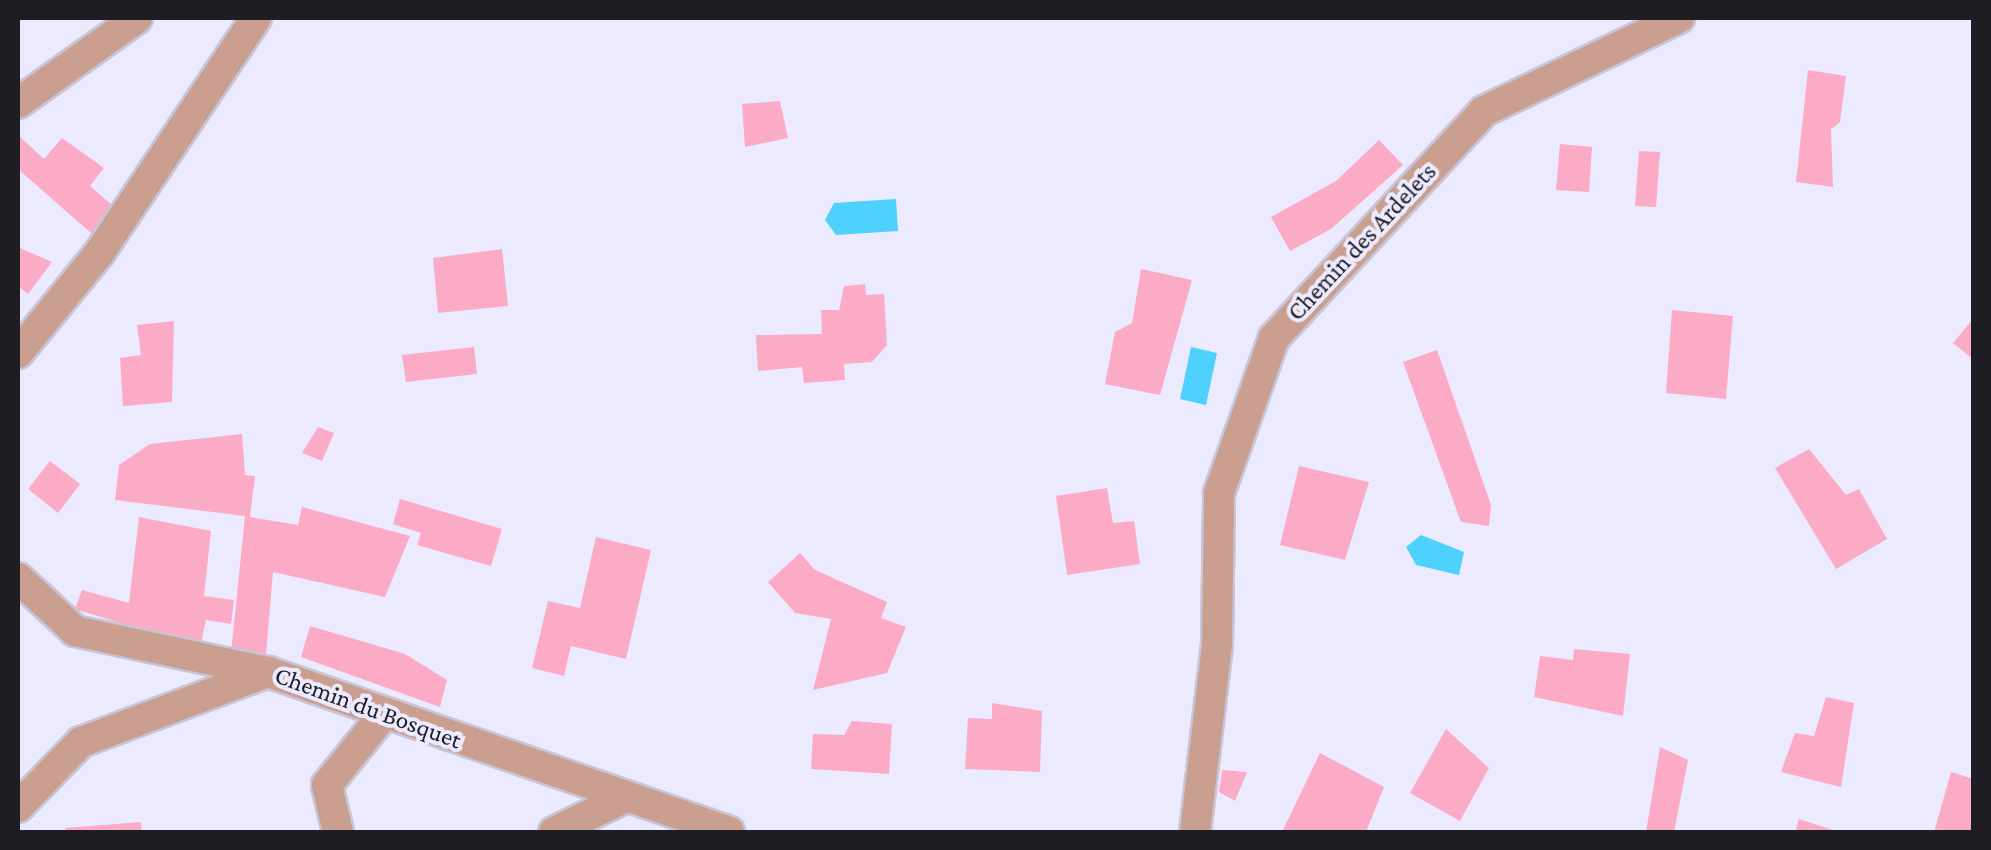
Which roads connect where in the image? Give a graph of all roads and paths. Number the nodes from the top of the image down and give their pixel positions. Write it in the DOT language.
graph roads {
  1 [pos="137,18"];
  2 [pos="256,18"];
  3 [pos="1679,18"];
  4 [pos="18,104"];
  5 [pos="18,353"];
  6 [pos="18,578"];
  7 [pos="268,672"];
  8 [pos="384,714"];
  9 [pos="624,798"];
  10 [pos="18,808"];
  11 [pos="338,832"];
  12 [pos="554,832"];
  13 [pos="730,832"];
  14 [pos="1195,832"];
  1 -- 4 [label="street"];
  2 -- 5 [label="street"];
  3 -- 14 [label="street, Chemin des Ardelets"];
  6 -- 7 [label="street, Chemin du Bosquet"];
  7 -- 8 [label="street, Chemin du Bosquet"];
  7 -- 10 [label="street"];
  8 -- 9 [label="street, Chemin du Bosquet"];
  8 -- 11 [label="street"];
  9 -- 12 [label="street"];
  9 -- 13 [label="street, Chemin du Bosquet"];
}
